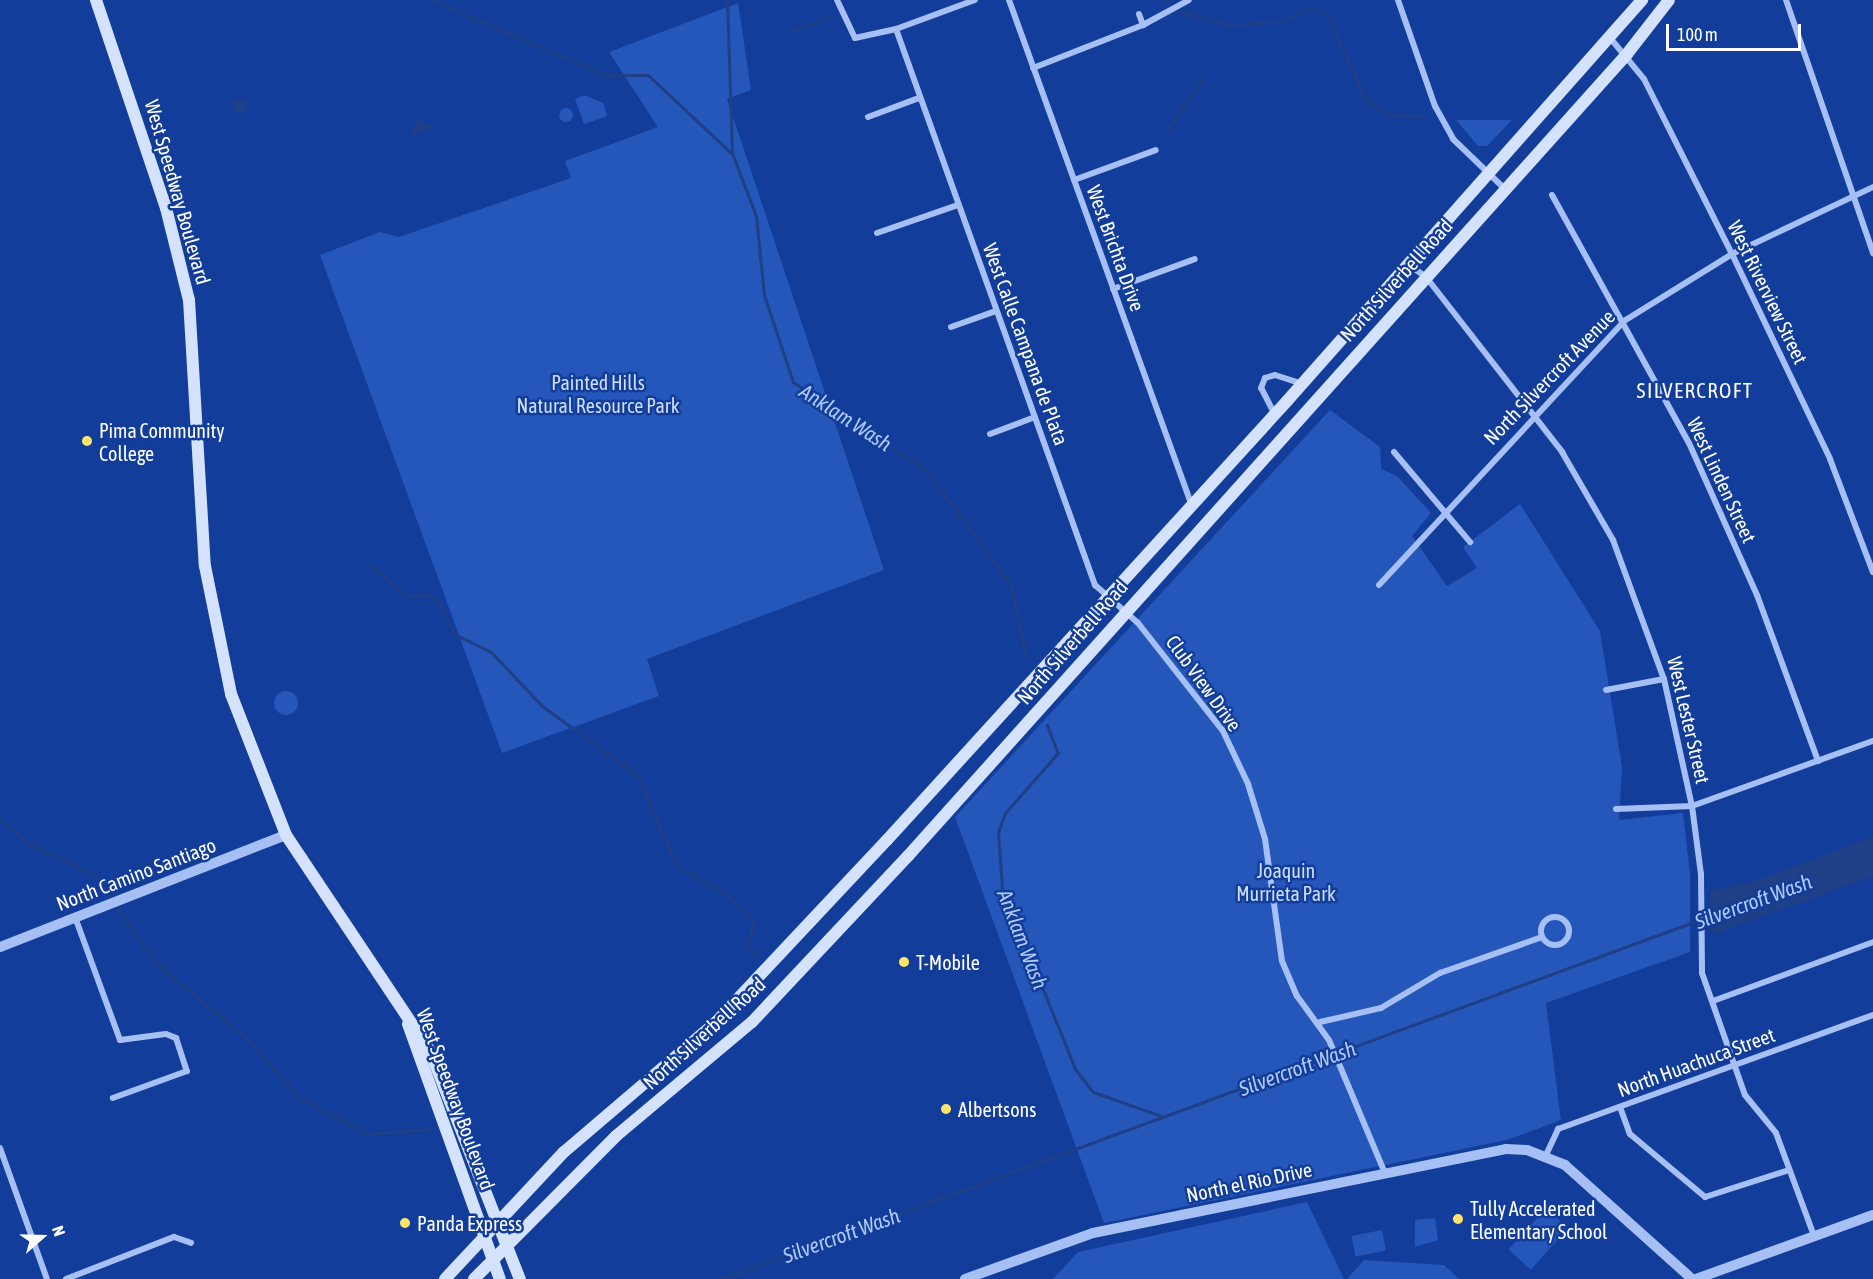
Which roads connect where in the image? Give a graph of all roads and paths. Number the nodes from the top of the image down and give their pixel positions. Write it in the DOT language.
graph roads {
  1 [pos="96,0"];
  2 [pos="837,0"];
  3 [pos="975,0"];
  4 [pos="1009,0"];
  5 [pos="1189,0"];
  6 [pos="1398,0"];
  7 [pos="1642,0"];
  8 [pos="1669,0"];
  9 [pos="1786,0"];
  10 [pos="1139,14"];
  11 [pos="1143,25"];
  12 [pos="896,29"];
  13 [pos="1611,39"];
  14 [pos="1627,54"];
  15 [pos="1033,68"];
  16 [pos="919,98"];
  17 [pos="868,117"];
  18 [pos="1156,150"];
  19 [pos="1487,174"];
  20 [pos="1074,180"];
  21 [pos="1873,187"];
  22 [pos="1504,188"];
  23 [pos="1552,195"];
  24 [pos="1852,196"];
  25 [pos="958,205"];
  26 [pos="877,233"];
  27 [pos="1873,253"];
  28 [pos="1732,254"];
  29 [pos="1195,259"];
  30 [pos="1407,264"];
  31 [pos="1426,277"];
  32 [pos="1113,289"];
  33 [pos="996,311"];
  34 [pos="1624,321"];
  35 [pos="951,327"];
  36 [pos="1302,384"];
  37 [pos="1533,414"];
  38 [pos="1274,415"];
  39 [pos="1035,417"];
  40 [pos="990,434"];
  41 [pos="1394,452"];
  42 [pos="1192,507"];
  43 [pos="1445,511"];
  44 [pos="1205,521"];
  45 [pos="1470,542"];
  46 [pos="1873,572"];
  47 [pos="1379,585"];
  48 [pos="1107,596"];
  49 [pos="1124,611"];
  50 [pos="1664,679"];
  51 [pos="1606,690"];
  52 [pos="1873,741"];
  53 [pos="1818,761"];
  54 [pos="1692,806"];
  55 [pos="1616,809"];
  56 [pos="286,835"];
  57 [pos="75,917"];
  58 [pos="1542,937"];
  59 [pos="1873,942"];
  60 [pos="0,947"];
  61 [pos="400,1000"];
  62 [pos="1713,1001"];
  63 [pos="1873,1016"];
  64 [pos="1320,1022"];
  65 [pos="1733,1066"];
  66 [pos="113,1098"];
  67 [pos="1620,1107"];
  68 [pos="0,1148"];
  69 [pos="1546,1155"];
  70 [pos="1789,1170"];
  71 [pos="1384,1171"];
  72 [pos="1873,1215"];
  73 [pos="500,1221"];
  74 [pos="484,1236"];
  75 [pos="1814,1236"];
  76 [pos="191,1243"];
  77 [pos="506,1243"];
  78 [pos="492,1259"];
  79 [pos="47,1279"];
  80 [pos="66,1279"];
  81 [pos="445,1279"];
  82 [pos="474,1279"];
  83 [pos="500,1279"];
  84 [pos="520,1279"];
  85 [pos="965,1279"];
  86 [pos="1694,1279"];
  1 -- 56 [label="main road, West Speedway Boulevard"];
  2 -- 12 [label="street"];
  3 -- 12 [label="street"];
  4 -- 15 [label="street, West Brichta Drive"];
  5 -- 11 [label="street"];
  6 -- 19 [label="street"];
  7 -- 13 [label="main road, North Silverbell Road"];
  8 -- 14 [label="main road, North Silverbell Road"];
  9 -- 24 [label="street"];
  10 -- 11 [label="street"];
  11 -- 15 [label="street"];
  12 -- 16 [label="street, West Calle Campana de Plata"];
  13 -- 14 [label="street, West Riverview Street"];
  13 -- 19 [label="main road, North Silverbell Road"];
  14 -- 22 [label="main road, North Silverbell Road"];
  14 -- 28 [label="street, West Riverview Street"];
  15 -- 20 [label="street, West Brichta Drive"];
  16 -- 17 [label="street"];
  16 -- 25 [label="street, West Calle Campana de Plata"];
  18 -- 20 [label="street"];
  19 -- 22 [label="street"];
  19 -- 30 [label="main road, North Silverbell Road"];
  20 -- 32 [label="street, West Brichta Drive"];
  21 -- 24 [label="street, North Silvercroft Avenue"];
  22 -- 31 [label="main road, North Silverbell Road"];
  23 -- 34 [label="street, West Linden Street"];
  24 -- 27 [label="street"];
  24 -- 28 [label="street, North Silvercroft Avenue"];
  25 -- 26 [label="street"];
  25 -- 33 [label="street, West Calle Campana de Plata"];
  28 -- 34 [label="street, North Silvercroft Avenue"];
  28 -- 46 [label="street, West Riverview Street"];
  29 -- 32 [label="street"];
  30 -- 31 [label="street, West Lester Street"];
  30 -- 36 [label="main road, North Silverbell Road"];
  31 -- 37 [label="street, West Lester Street"];
  31 -- 44 [label="main road, North Silverbell Road"];
  32 -- 42 [label="street, West Brichta Drive"];
  33 -- 35 [label="street"];
  33 -- 39 [label="street, West Calle Campana de Plata"];
  34 -- 37 [label="street, North Silvercroft Avenue"];
  34 -- 53 [label="street, West Linden Street"];
  36 -- 38 [label="main road, North Silverbell Road"];
  36 -- 38 [label="street"];
  37 -- 43 [label="street, North Silvercroft Avenue"];
  37 -- 50 [label="street, West Lester Street"];
  38 -- 42 [label="main road, North Silverbell Road"];
  39 -- 40 [label="street"];
  39 -- 48 [label="street, West Calle Campana de Plata"];
  41 -- 43 [label="street"];
  42 -- 44 [label="main road"];
  42 -- 48 [label="main road, North Silverbell Road"];
  43 -- 45 [label="street"];
  43 -- 47 [label="street, North Silvercroft Avenue"];
  44 -- 49 [label="main road, North Silverbell Road"];
  48 -- 49 [label="street, Club View Drive"];
  48 -- 73 [label="main road, North Silverbell Road"];
  49 -- 64 [label="street, Club View Drive"];
  49 -- 77 [label="main road, North Silverbell Road"];
  50 -- 51 [label="street"];
  50 -- 54 [label="street, West Lester Street"];
  52 -- 53 [label="street"];
  53 -- 54 [label="street"];
  54 -- 55 [label="street"];
  54 -- 62 [label="street, West Lester Street"];
  56 -- 57 [label="street, North Camino Santiago"];
  56 -- 61 [label="main road, West Speedway Boulevard"];
  57 -- 60 [label="street, North Camino Santiago"];
  57 -- 66 [label="street"];
  58 -- 58 [label="street"];
  58 -- 64 [label="street"];
  59 -- 62 [label="street"];
  61 -- 73 [label="main road, West Speedway Boulevard"];
  61 -- 74 [label="main road, West Speedway Boulevard"];
  62 -- 65 [label="street, West Lester Street"];
  63 -- 65 [label="street, North Huachuca Street"];
  64 -- 71 [label="street, Club View Drive"];
  65 -- 67 [label="street, North Huachuca Street"];
  65 -- 70 [label="street, West Lester Street"];
  67 -- 69 [label="street, North Huachuca Street"];
  67 -- 70 [label="street"];
  68 -- 79 [label="street"];
  69 -- 71 [label="street, North el Rio Drive"];
  69 -- 86 [label="street"];
  70 -- 75 [label="street, West Lester Street"];
  71 -- 85 [label="street, North el Rio Drive"];
  72 -- 75 [label="street"];
  73 -- 74 [label="main road, North Silverbell Road"];
  73 -- 77 [label="main road, West Speedway Boulevard"];
  74 -- 78 [label="main road, West Speedway Boulevard"];
  74 -- 81 [label="main road, North Silverbell Road"];
  75 -- 86 [label="street"];
  76 -- 80 [label="street"];
  77 -- 78 [label="main road, North Silverbell Road"];
  77 -- 84 [label="main road, West Speedway Boulevard"];
  78 -- 82 [label="main road, North Silverbell Road"];
  78 -- 83 [label="main road, West Speedway Boulevard"];
}
